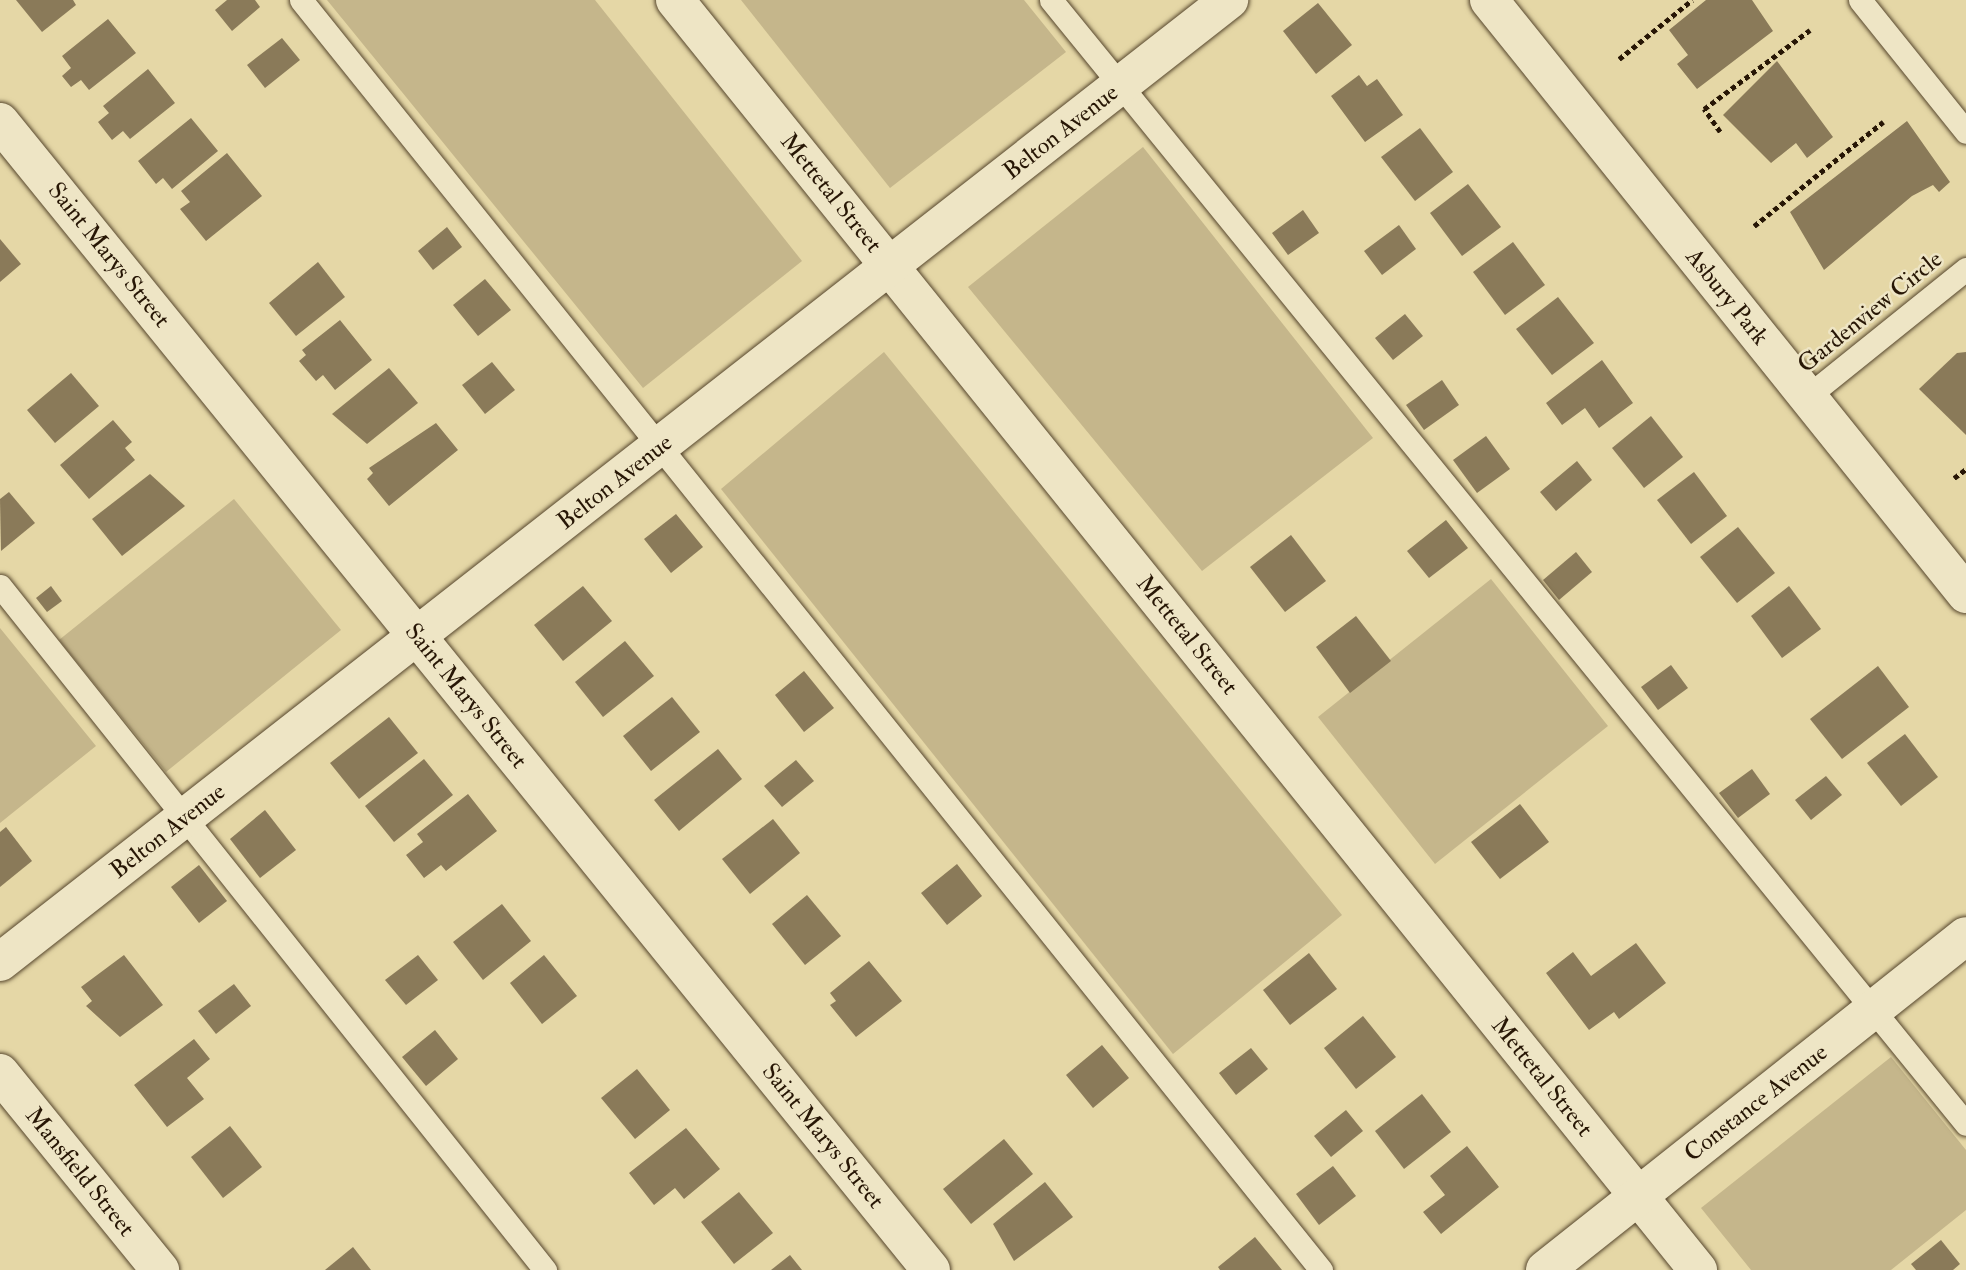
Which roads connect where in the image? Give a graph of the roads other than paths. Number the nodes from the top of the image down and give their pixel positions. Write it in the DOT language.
graph roads {
  1 [pos="301,0"];
  2 [pos="675,0"];
  3 [pos="1051,0"];
  4 [pos="1228,0"];
  5 [pos="1489,0"];
  6 [pos="1860,0"];
  7 [pos="1120,85"];
  8 [pos="0,122"];
  9 [pos="1966,132"];
  10 [pos="890,267"];
  11 [pos="1966,269"];
  12 [pos="1808,396"];
  13 [pos="660,446"];
  14 [pos="0,586"];
  15 [pos="1966,594"];
  16 [pos="418,636"];
  17 [pos="186,817"];
  18 [pos="1966,936"];
  19 [pos="0,962"];
  20 [pos="1875,1009"];
  21 [pos="0,1073"];
  22 [pos="1966,1124"];
  23 [pos="1638,1196"];
  24 [pos="160,1270"];
  25 [pos="545,1270"];
  26 [pos="931,1270"];
  27 [pos="1321,1270"];
  28 [pos="1545,1270"];
  29 [pos="1698,1270"];
  1 -- 13 [label="lane"];
  2 -- 10 [label="street, Mettetal Street"];
  3 -- 7 [label="lane"];
  4 -- 7 [label="street, Belton Avenue"];
  5 -- 12 [label="street, Asbury Park"];
  6 -- 9 [label="lane"];
  7 -- 10 [label="street, Belton Avenue"];
  7 -- 20 [label="lane"];
  8 -- 16 [label="street, Saint Marys Street"];
  10 -- 13 [label="street, Belton Avenue"];
  10 -- 23 [label="street, Mettetal Street"];
  11 -- 12 [label="lane, Gardenview Circle"];
  12 -- 15 [label="street, Asbury Park"];
  13 -- 16 [label="street, Belton Avenue"];
  13 -- 27 [label="lane"];
  14 -- 17 [label="lane"];
  16 -- 17 [label="street, Belton Avenue"];
  16 -- 26 [label="street, Saint Marys Street"];
  17 -- 19 [label="street, Belton Avenue"];
  17 -- 25 [label="lane"];
  18 -- 20 [label="street, Constance Avenue"];
  20 -- 22 [label="lane"];
  20 -- 23 [label="street, Constance Avenue"];
  21 -- 24 [label="street, Mansfield Street"];
  23 -- 28 [label="street, Constance Avenue"];
  23 -- 29 [label="street, Mettetal Street"];
}
